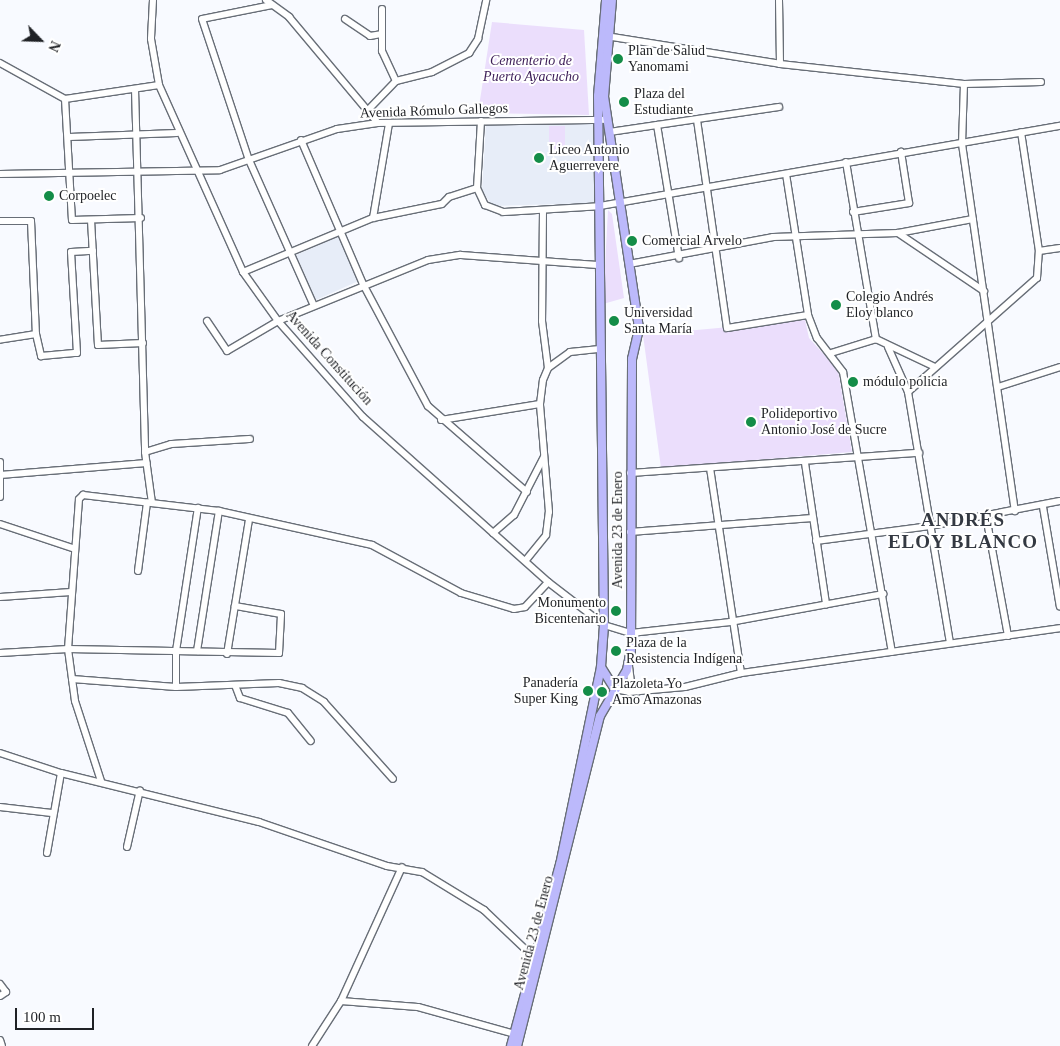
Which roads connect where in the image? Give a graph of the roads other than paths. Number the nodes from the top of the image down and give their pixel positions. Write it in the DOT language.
graph roads {
  1 [pos="152,0"];
  2 [pos="266,0"];
  3 [pos="486,0"];
  4 [pos="606,0"];
  5 [pos="612,0"];
  6 [pos="779,0"];
  7 [pos="272,5"];
  8 [pos="382,9"];
  9 [pos="345,19"];
  10 [pos="381,34"];
  11 [pos="605,36"];
  12 [pos="0,63"];
  13 [pos="780,64"];
  14 [pos="396,81"];
  15 [pos="1041,82"];
  16 [pos="964,84"];
  17 [pos="159,86"];
  18 [pos="135,89"];
  19 [pos="65,99"];
  20 [pos="779,107"];
  21 [pos="369,109"];
  22 [pos="602,120"];
  23 [pos="697,120"];
  24 [pos="481,121"];
  25 [pos="378,123"];
  26 [pos="389,123"];
  27 [pos="657,125"];
  28 [pos="1060,126"];
  29 [pos="609,132"];
  30 [pos="1021,132"];
  31 [pos="177,133"];
  32 [pos="136,135"];
  33 [pos="68,137"];
  34 [pos="301,140"];
  35 [pos="962,144"];
  36 [pos="901,152"];
  37 [pos="249,160"];
  38 [pos="846,162"];
  39 [pos="195,172"];
  40 [pos="0,174"];
  41 [pos="139,174"];
  42 [pos="786,174"];
  43 [pos="69,175"];
  44 [pos="706,186"];
  45 [pos="477,188"];
  46 [pos="667,193"];
  47 [pos="619,200"];
  48 [pos="600,206"];
  49 [pos="543,210"];
  50 [pos="853,212"];
  51 [pos="141,218"];
  52 [pos="373,218"];
  53 [pos="91,220"];
  54 [pos="973,220"];
  55 [pos="0,221"];
  56 [pos="340,233"];
  57 [pos="898,233"];
  58 [pos="856,234"];
  59 [pos="795,239"];
  60 [pos="714,247"];
  61 [pos="1060,248"];
  62 [pos="93,251"];
  63 [pos="1039,251"];
  64 [pos="291,254"];
  65 [pos="679,258"];
  66 [pos="541,260"];
  67 [pos="630,264"];
  68 [pos="598,265"];
  69 [pos="243,272"];
  70 [pos="363,284"];
  71 [pos="984,291"];
  72 [pos="313,304"];
  73 [pos="808,315"];
  74 [pos="207,321"];
  75 [pos="278,321"];
  76 [pos="986,325"];
  77 [pos="36,334"];
  78 [pos="876,339"];
  79 [pos="0,340"];
  80 [pos="143,343"];
  81 [pos="888,347"];
  82 [pos="600,349"];
  83 [pos="831,353"];
  84 [pos="935,367"];
  85 [pos="1060,367"];
  86 [pos="548,368"];
  87 [pos="998,387"];
  88 [pos="908,392"];
  89 [pos="540,404"];
  90 [pos="442,420"];
  91 [pos="250,438"];
  92 [pos="146,452"];
  93 [pos="919,453"];
  94 [pos="544,456"];
  95 [pos="856,458"];
  96 [pos="0,462"];
  97 [pos="147,463"];
  98 [pos="805,463"];
  99 [pos="710,468"];
  100 [pos="630,473"];
  101 [pos="0,475"];
  102 [pos="527,492"];
  103 [pos="0,497"];
  104 [pos="1060,501"];
  105 [pos="150,503"];
  106 [pos="1043,507"];
  107 [pos="198,508"];
  108 [pos="219,511"];
  109 [pos="1015,511"];
  110 [pos="986,516"];
  111 [pos="812,518"];
  112 [pos="249,519"];
  113 [pos="0,524"];
  114 [pos="930,526"];
  115 [pos="716,527"];
  116 [pos="630,532"];
  117 [pos="492,533"];
  118 [pos="872,534"];
  119 [pos="816,541"];
  120 [pos="75,549"];
  121 [pos="526,560"];
  122 [pos="138,571"];
  123 [pos="548,582"];
  124 [pos="72,592"];
  125 [pos="883,594"];
  126 [pos="0,597"];
  127 [pos="826,604"];
  128 [pos="235,606"];
  129 [pos="1060,607"];
  130 [pos="730,622"];
  131 [pos="604,625"];
  132 [pos="1060,628"];
  133 [pos="631,633"];
  134 [pos="1008,636"];
  135 [pos="950,643"];
  136 [pos="68,649"];
  137 [pos="176,651"];
  138 [pos="197,651"];
  139 [pos="892,652"];
  140 [pos="0,653"];
  141 [pos="227,654"];
  142 [pos="629,664"];
  143 [pos="601,668"];
  144 [pos="741,673"];
  145 [pos="624,676"];
  146 [pos="72,679"];
  147 [pos="607,679"];
  148 [pos="235,685"];
  149 [pos="176,687"];
  150 [pos="615,689"];
  151 [pos="638,692"];
  152 [pos="311,740"];
  153 [pos="0,753"];
  154 [pos="61,773"];
  155 [pos="393,779"];
  156 [pos="101,781"];
  157 [pos="140,790"];
  158 [pos="0,807"];
  159 [pos="52,812"];
  160 [pos="127,847"];
  161 [pos="47,853"];
  162 [pos="402,867"];
  163 [pos="533,966"];
  164 [pos="0,984"];
  165 [pos="0,996"];
  166 [pos="341,1002"];
  167 [pos="515,1034"];
  168 [pos="312,1046"];
  169 [pos="511,1046"];
  170 [pos="516,1046"];
  1 -- 17 [label="street, Avenida Constitución"];
  2 -- 7 [label="street"];
  3 -- 14 [label="street"];
  4 -- 11 [label="main road, Avenida 23 de Enero"];
  5 -- 11 [label="main road, Avenida 23 de Enero"];
  6 -- 13 [label="street"];
  7 -- 21 [label="street"];
  7 -- 37 [label="street"];
  8 -- 10 [label="street"];
  9 -- 10 [label="street"];
  10 -- 14 [label="street"];
  11 -- 13 [label="street"];
  11 -- 22 [label="main road, Avenida 23 de Enero"];
  12 -- 19 [label="street"];
  13 -- 16 [label="street"];
  14 -- 21 [label="street"];
  15 -- 16 [label="street"];
  16 -- 35 [label="street"];
  17 -- 18 [label="street"];
  17 -- 31 [label="street, Avenida Constitución"];
  18 -- 19 [label="street"];
  18 -- 32 [label="street"];
  19 -- 33 [label="street"];
  20 -- 23 [label="street"];
  21 -- 25 [label="street"];
  22 -- 24 [label="street, Avenida Rómulo Gallegos"];
  22 -- 29 [label="main road, Avenida 23 de Enero"];
  22 -- 48 [label="main road, Avenida 23 de Enero"];
  23 -- 27 [label="street"];
  23 -- 44 [label="street"];
  24 -- 26 [label="street, Avenida Rómulo Gallegos"];
  24 -- 45 [label="street"];
  25 -- 26 [label="street, Avenida Rómulo Gallegos"];
  25 -- 34 [label="street, Avenida Rómulo Gallegos"];
  26 -- 52 [label="street"];
  27 -- 29 [label="street"];
  27 -- 46 [label="street"];
  28 -- 30 [label="street"];
  29 -- 47 [label="main road, Avenida 23 de Enero"];
  30 -- 35 [label="street"];
  30 -- 63 [label="street"];
  31 -- 32 [label="street"];
  31 -- 39 [label="street, Avenida Constitución"];
  32 -- 33 [label="street"];
  32 -- 41 [label="street"];
  33 -- 43 [label="street"];
  34 -- 37 [label="street, Avenida Rómulo Gallegos"];
  34 -- 56 [label="street"];
  35 -- 36 [label="street"];
  35 -- 54 [label="street"];
  36 -- 38 [label="street"];
  36 -- 50 [label="street"];
  37 -- 39 [label="street, Avenida Rómulo Gallegos"];
  37 -- 64 [label="street"];
  38 -- 42 [label="street"];
  38 -- 50 [label="street"];
  39 -- 41 [label="street, Avenida Rómulo Gallegos"];
  39 -- 69 [label="street, Avenida Constitución"];
  40 -- 43 [label="street, Avenida Rómulo Gallegos"];
  41 -- 43 [label="street, Avenida Rómulo Gallegos"];
  41 -- 51 [label="street"];
  42 -- 44 [label="street"];
  42 -- 59 [label="street"];
  43 -- 53 [label="street"];
  44 -- 46 [label="street"];
  44 -- 60 [label="street"];
  45 -- 49 [label="street"];
  45 -- 52 [label="street"];
  46 -- 47 [label="street"];
  46 -- 65 [label="street"];
  47 -- 48 [label="street"];
  47 -- 67 [label="main road, Avenida 23 de Enero"];
  48 -- 49 [label="street"];
  48 -- 68 [label="main road, Avenida 23 de Enero"];
  49 -- 66 [label="street"];
  50 -- 58 [label="street"];
  51 -- 53 [label="street"];
  51 -- 80 [label="street"];
  52 -- 56 [label="street"];
  53 -- 62 [label="street"];
  54 -- 57 [label="street"];
  54 -- 71 [label="street"];
  55 -- 77 [label="street"];
  56 -- 64 [label="street"];
  56 -- 70 [label="street"];
  57 -- 58 [label="street"];
  57 -- 71 [label="street"];
  58 -- 59 [label="street"];
  58 -- 78 [label="street"];
  59 -- 60 [label="street"];
  59 -- 73 [label="street"];
  60 -- 65 [label="street"];
  60 -- 73 [label="street"];
  61 -- 63 [label="street"];
  62 -- 77 [label="street"];
  62 -- 80 [label="street"];
  63 -- 76 [label="street"];
  64 -- 69 [label="street"];
  64 -- 72 [label="street"];
  65 -- 67 [label="street"];
  66 -- 68 [label="street"];
  66 -- 70 [label="street"];
  66 -- 86 [label="street"];
  67 -- 100 [label="main road, Avenida 23 de Enero"];
  68 -- 82 [label="main road, Avenida 23 de Enero"];
  69 -- 75 [label="street, Avenida Constitución"];
  70 -- 72 [label="street"];
  70 -- 90 [label="street"];
  71 -- 76 [label="street"];
  72 -- 75 [label="street"];
  73 -- 83 [label="street"];
  74 -- 75 [label="street"];
  75 -- 117 [label="street, Avenida Constitución"];
  76 -- 84 [label="street"];
  76 -- 87 [label="street"];
  77 -- 79 [label="street"];
  78 -- 81 [label="street"];
  78 -- 83 [label="street"];
  80 -- 92 [label="street"];
  81 -- 84 [label="street"];
  81 -- 88 [label="street"];
  82 -- 86 [label="street"];
  82 -- 131 [label="main road, Avenida 23 de Enero"];
  83 -- 95 [label="street"];
  84 -- 88 [label="street"];
  85 -- 87 [label="street"];
  86 -- 89 [label="street"];
  87 -- 109 [label="street"];
  88 -- 93 [label="street"];
  89 -- 90 [label="street"];
  89 -- 94 [label="street"];
  90 -- 102 [label="street"];
  91 -- 92 [label="street"];
  92 -- 97 [label="street"];
  93 -- 95 [label="street"];
  93 -- 114 [label="street"];
  94 -- 102 [label="street"];
  94 -- 121 [label="street"];
  95 -- 98 [label="street"];
  95 -- 118 [label="street"];
  96 -- 101 [label="street"];
  97 -- 101 [label="street"];
  97 -- 105 [label="street"];
  98 -- 99 [label="street"];
  98 -- 111 [label="street"];
  99 -- 100 [label="street"];
  99 -- 115 [label="street"];
  100 -- 116 [label="main road, Avenida 23 de Enero"];
  101 -- 103 [label="street"];
  102 -- 117 [label="street"];
  104 -- 106 [label="street"];
  105 -- 107 [label="street"];
  105 -- 120 [label="street"];
  105 -- 122 [label="street"];
  106 -- 109 [label="street"];
  106 -- 129 [label="street"];
  107 -- 108 [label="street"];
  107 -- 137 [label="street"];
  108 -- 112 [label="street"];
  108 -- 138 [label="street"];
  109 -- 110 [label="street"];
  110 -- 114 [label="street"];
  110 -- 134 [label="street"];
  111 -- 115 [label="street"];
  111 -- 119 [label="street"];
  112 -- 123 [label="street"];
  112 -- 128 [label="street"];
  113 -- 120 [label="street"];
  114 -- 118 [label="street"];
  114 -- 135 [label="street"];
  115 -- 116 [label="street"];
  115 -- 130 [label="street"];
  116 -- 133 [label="main road, Avenida 23 de Enero"];
  117 -- 121 [label="street, Avenida Constitución"];
  118 -- 119 [label="street"];
  118 -- 125 [label="street"];
  119 -- 127 [label="street"];
  120 -- 124 [label="street"];
  121 -- 123 [label="street, Avenida Constitución"];
  123 -- 131 [label="street, Avenida Constitución"];
  124 -- 126 [label="street"];
  124 -- 136 [label="street"];
  125 -- 127 [label="street"];
  125 -- 139 [label="street"];
  127 -- 130 [label="street"];
  128 -- 141 [label="street"];
  128 -- 141 [label="street"];
  130 -- 133 [label="street"];
  130 -- 144 [label="street"];
  131 -- 133 [label="street, Avenida Constitución"];
  131 -- 143 [label="main road, Avenida 23 de Enero"];
  132 -- 134 [label="street"];
  133 -- 142 [label="main road, Avenida 23 de Enero"];
  134 -- 135 [label="street"];
  135 -- 139 [label="street"];
  136 -- 137 [label="street"];
  136 -- 140 [label="street"];
  136 -- 146 [label="street"];
  137 -- 138 [label="street"];
  137 -- 149 [label="street"];
  138 -- 141 [label="street"];
  139 -- 144 [label="street"];
  142 -- 145 [label="main road, Avenida 23 de Enero"];
  142 -- 151 [label="street"];
  143 -- 147 [label="main road"];
  143 -- 163 [label="main road, Avenida 23 de Enero"];
  144 -- 151 [label="street"];
  145 -- 147 [label="main road"];
  145 -- 150 [label="main road, Avenida 23 de Enero"];
  146 -- 149 [label="street"];
  146 -- 156 [label="street"];
  147 -- 150 [label="main road"];
  148 -- 149 [label="street"];
  148 -- 152 [label="street"];
  148 -- 155 [label="street"];
  150 -- 151 [label="street"];
  150 -- 170 [label="main road, Avenida 23 de Enero"];
  153 -- 154 [label="street"];
  154 -- 156 [label="street"];
  154 -- 159 [label="street"];
  156 -- 157 [label="street"];
  157 -- 160 [label="street"];
  157 -- 162 [label="street"];
  158 -- 159 [label="street"];
  159 -- 161 [label="street"];
  162 -- 163 [label="street"];
  162 -- 166 [label="street"];
  163 -- 167 [label="main road, Avenida 23 de Enero"];
  164 -- 165 [label="street"];
  166 -- 167 [label="street"];
  166 -- 168 [label="street"];
  167 -- 169 [label="main road, Avenida 23 de Enero"];
}
